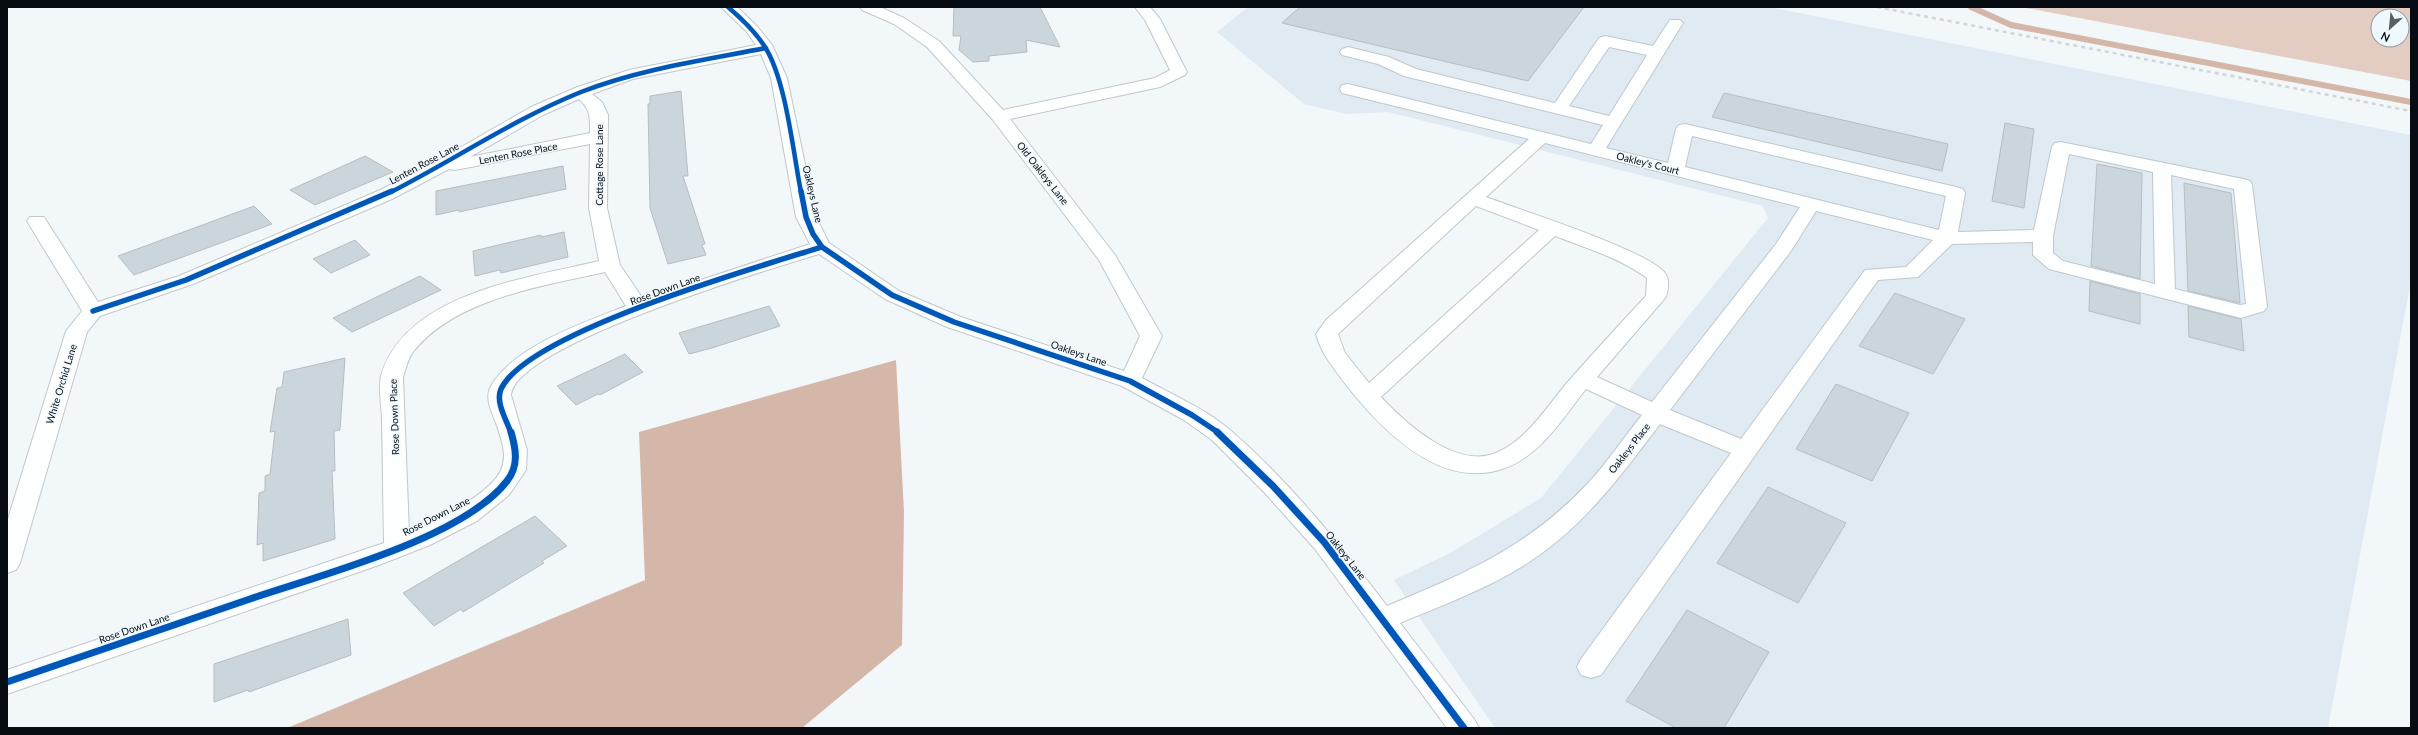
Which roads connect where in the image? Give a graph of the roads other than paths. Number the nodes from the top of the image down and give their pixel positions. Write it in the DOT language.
graph roads {
  1 [pos="728,7"];
  2 [pos="867,7"];
  3 [pos="906,7"];
  4 [pos="1142,7"];
  5 [pos="886,15"];
  6 [pos="1675,23"];
  7 [pos="766,48"];
  8 [pos="1348,52"];
  9 [pos="1657,52"];
  10 [pos="1348,89"];
  11 [pos="581,92"];
  12 [pos="1559,109"];
  13 [pos="999,116"];
  14 [pos="1613,122"];
  15 [pos="599,136"];
  16 [pos="1542,137"];
  17 [pos="1596,150"];
  18 [pos="2162,168"];
  19 [pos="436,169"];
  20 [pos="1675,170"];
  21 [pos="1474,199"];
  22 [pos="1811,204"];
  23 [pos="37,221"];
  24 [pos="1552,229"];
  25 [pos="2044,236"];
  26 [pos="1947,238"];
  27 [pos="822,247"];
  28 [pos="610,265"];
  29 [pos="2165,293"];
  30 [pos="638,308"];
  31 [pos="93,311"];
  32 [pos="1583,379"];
  33 [pos="1130,381"];
  34 [pos="1367,397"];
  35 [pos="1656,413"];
  36 [pos="1745,450"];
  37 [pos="397,547"];
  38 [pos="7,563"];
  39 [pos="1383,619"];
  40 [pos="1592,666"];
  41 [pos="7,682"];
  42 [pos="1464,728"];
  1 -- 7 [label="street, Oakleys Lane"];
  2 -- 5 [label="street, Old Oakleys Lane"];
  3 -- 5 [label="street"];
  4 -- 13 [label="street"];
  5 -- 13 [label="street, Old Oakleys Lane"];
  6 -- 9 [label="street"];
  7 -- 11 [label="street, Lenten Rose Lane"];
  7 -- 27 [label="street, Oakleys Lane"];
  8 -- 12 [label="street"];
  9 -- 12 [label="street"];
  9 -- 14 [label="street"];
  10 -- 16 [label="street, Oakley's Court"];
  11 -- 15 [label="street, Cottage Rose Lane"];
  11 -- 19 [label="street, Lenten Rose Lane"];
  12 -- 14 [label="street"];
  13 -- 33 [label="street, Old Oakleys Lane"];
  14 -- 17 [label="street"];
  15 -- 19 [label="street, Lenten Rose Place"];
  15 -- 28 [label="street, Cottage Rose Lane"];
  16 -- 17 [label="street, Oakley's Court"];
  16 -- 21 [label="street"];
  17 -- 20 [label="street, Oakley's Court"];
  18 -- 25 [label="street"];
  18 -- 29 [label="street"];
  18 -- 29 [label="street"];
  19 -- 31 [label="street, Lenten Rose Lane"];
  20 -- 22 [label="street, Oakley's Court"];
  20 -- 26 [label="street"];
  21 -- 24 [label="street"];
  21 -- 34 [label="street"];
  22 -- 26 [label="street, Oakley's Court"];
  22 -- 35 [label="street, Oakleys Place"];
  23 -- 31 [label="street"];
  24 -- 32 [label="street"];
  24 -- 34 [label="street"];
  25 -- 26 [label="street, Oakley's Court"];
  25 -- 29 [label="street"];
  26 -- 36 [label="street"];
  27 -- 30 [label="street, Rose Down Lane"];
  27 -- 33 [label="street, Oakleys Lane"];
  28 -- 30 [label="street, Cottage Rose Lane"];
  28 -- 37 [label="street, Rose Down Place"];
  30 -- 37 [label="street, Rose Down Lane"];
  31 -- 38 [label="street, White Orchid Lane"];
  32 -- 34 [label="street"];
  32 -- 35 [label="street"];
  33 -- 39 [label="street, Oakleys Lane"];
  35 -- 36 [label="street"];
  35 -- 39 [label="street, Oakleys Place"];
  36 -- 40 [label="street"];
  37 -- 41 [label="street, Rose Down Lane"];
  39 -- 42 [label="street, Oakleys Lane"];
}
